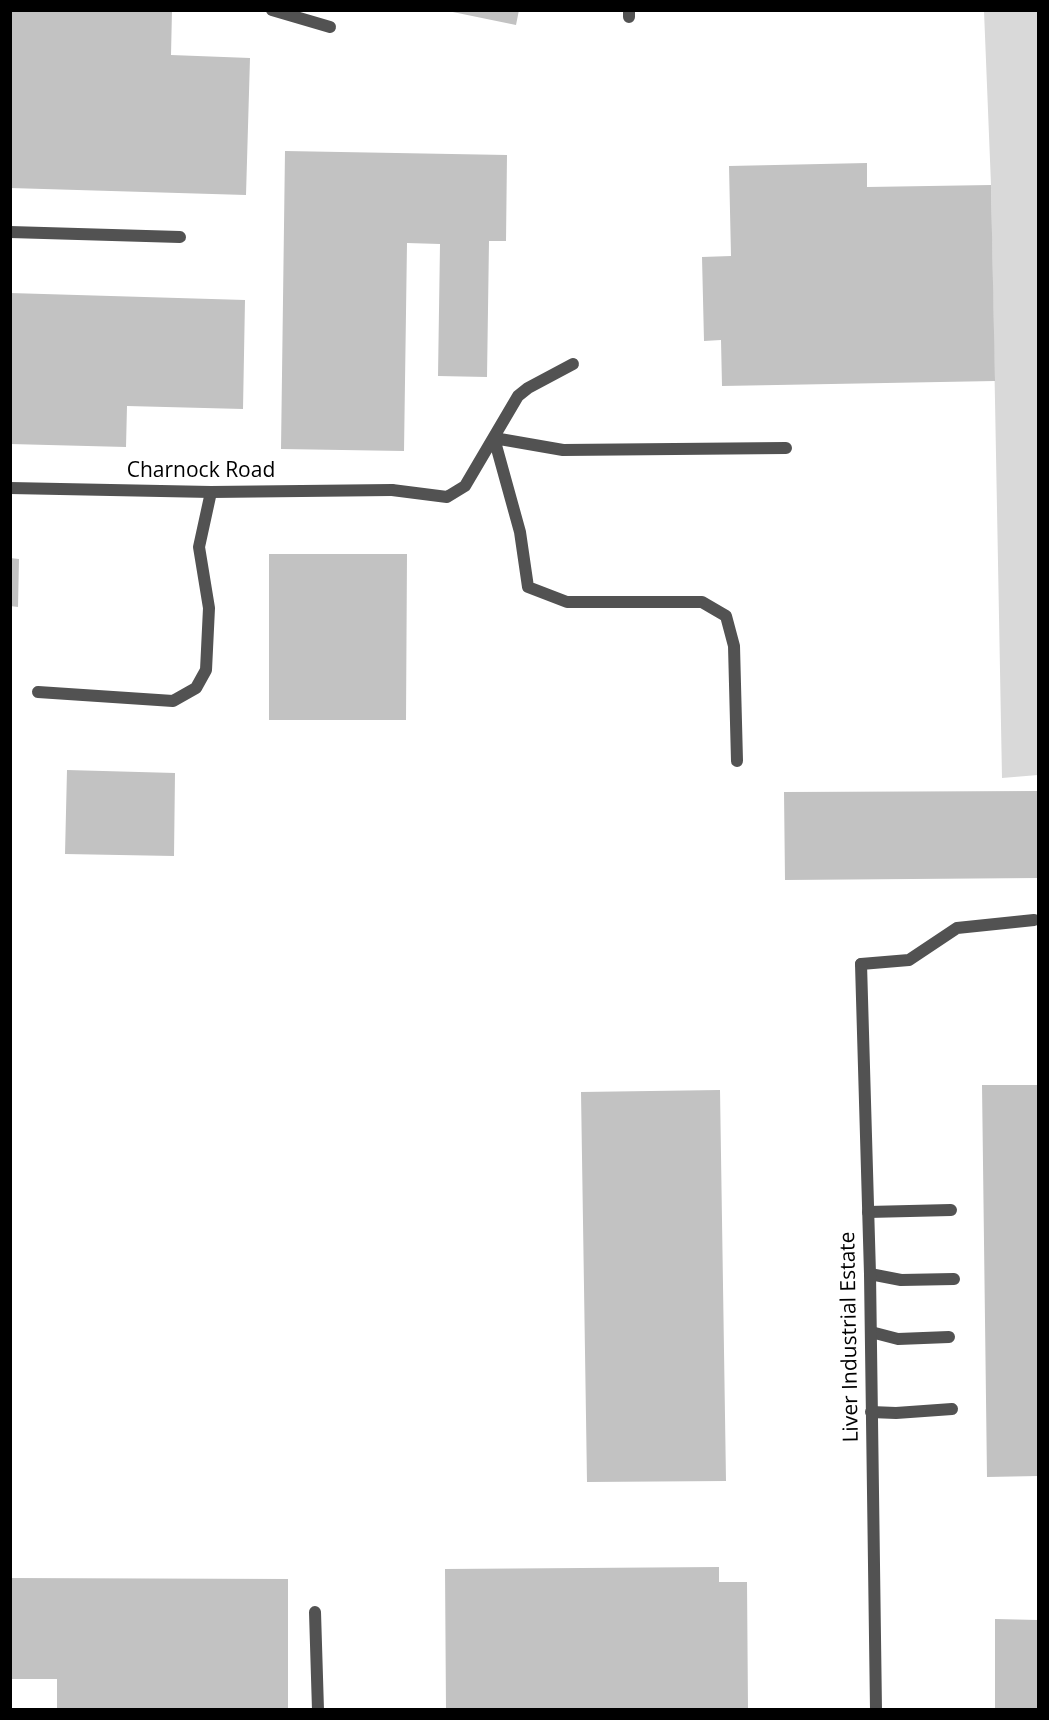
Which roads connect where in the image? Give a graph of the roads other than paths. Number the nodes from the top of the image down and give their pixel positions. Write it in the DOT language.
graph roads {
  1 [pos="272,10"];
  2 [pos="330,27"];
  3 [pos="10,232"];
  4 [pos="180,237"];
  5 [pos="573,364"];
  6 [pos="494,438"];
  7 [pos="786,448"];
  8 [pos="10,488"];
  9 [pos="211,492"];
  10 [pos="38,692"];
  11 [pos="737,761"];
  12 [pos="1034,920"];
  13 [pos="951,1210"];
  14 [pos="868,1212"];
  15 [pos="870,1274"];
  16 [pos="954,1279"];
  17 [pos="871,1332"];
  18 [pos="949,1337"];
  19 [pos="952,1409"];
  20 [pos="871,1412"];
  21 [pos="315,1612"];
  22 [pos="318,1710"];
  23 [pos="876,1710"];
  1 -- 2 [label="street"];
  3 -- 4 [label="street"];
  5 -- 6 [label="street, Charnock Road"];
  6 -- 7 [label="street"];
  6 -- 9 [label="street, Charnock Road"];
  6 -- 11 [label="street"];
  8 -- 9 [label="street, Charnock Road"];
  9 -- 10 [label="street"];
  12 -- 14 [label="street, Liver Industrial Estate"];
  13 -- 14 [label="street"];
  14 -- 15 [label="street, Liver Industrial Estate"];
  15 -- 16 [label="street"];
  15 -- 17 [label="street, Liver Industrial Estate"];
  17 -- 18 [label="street"];
  17 -- 20 [label="street, Liver Industrial Estate"];
  19 -- 20 [label="street"];
  20 -- 23 [label="street, Liver Industrial Estate"];
  21 -- 22 [label="street"];
}
